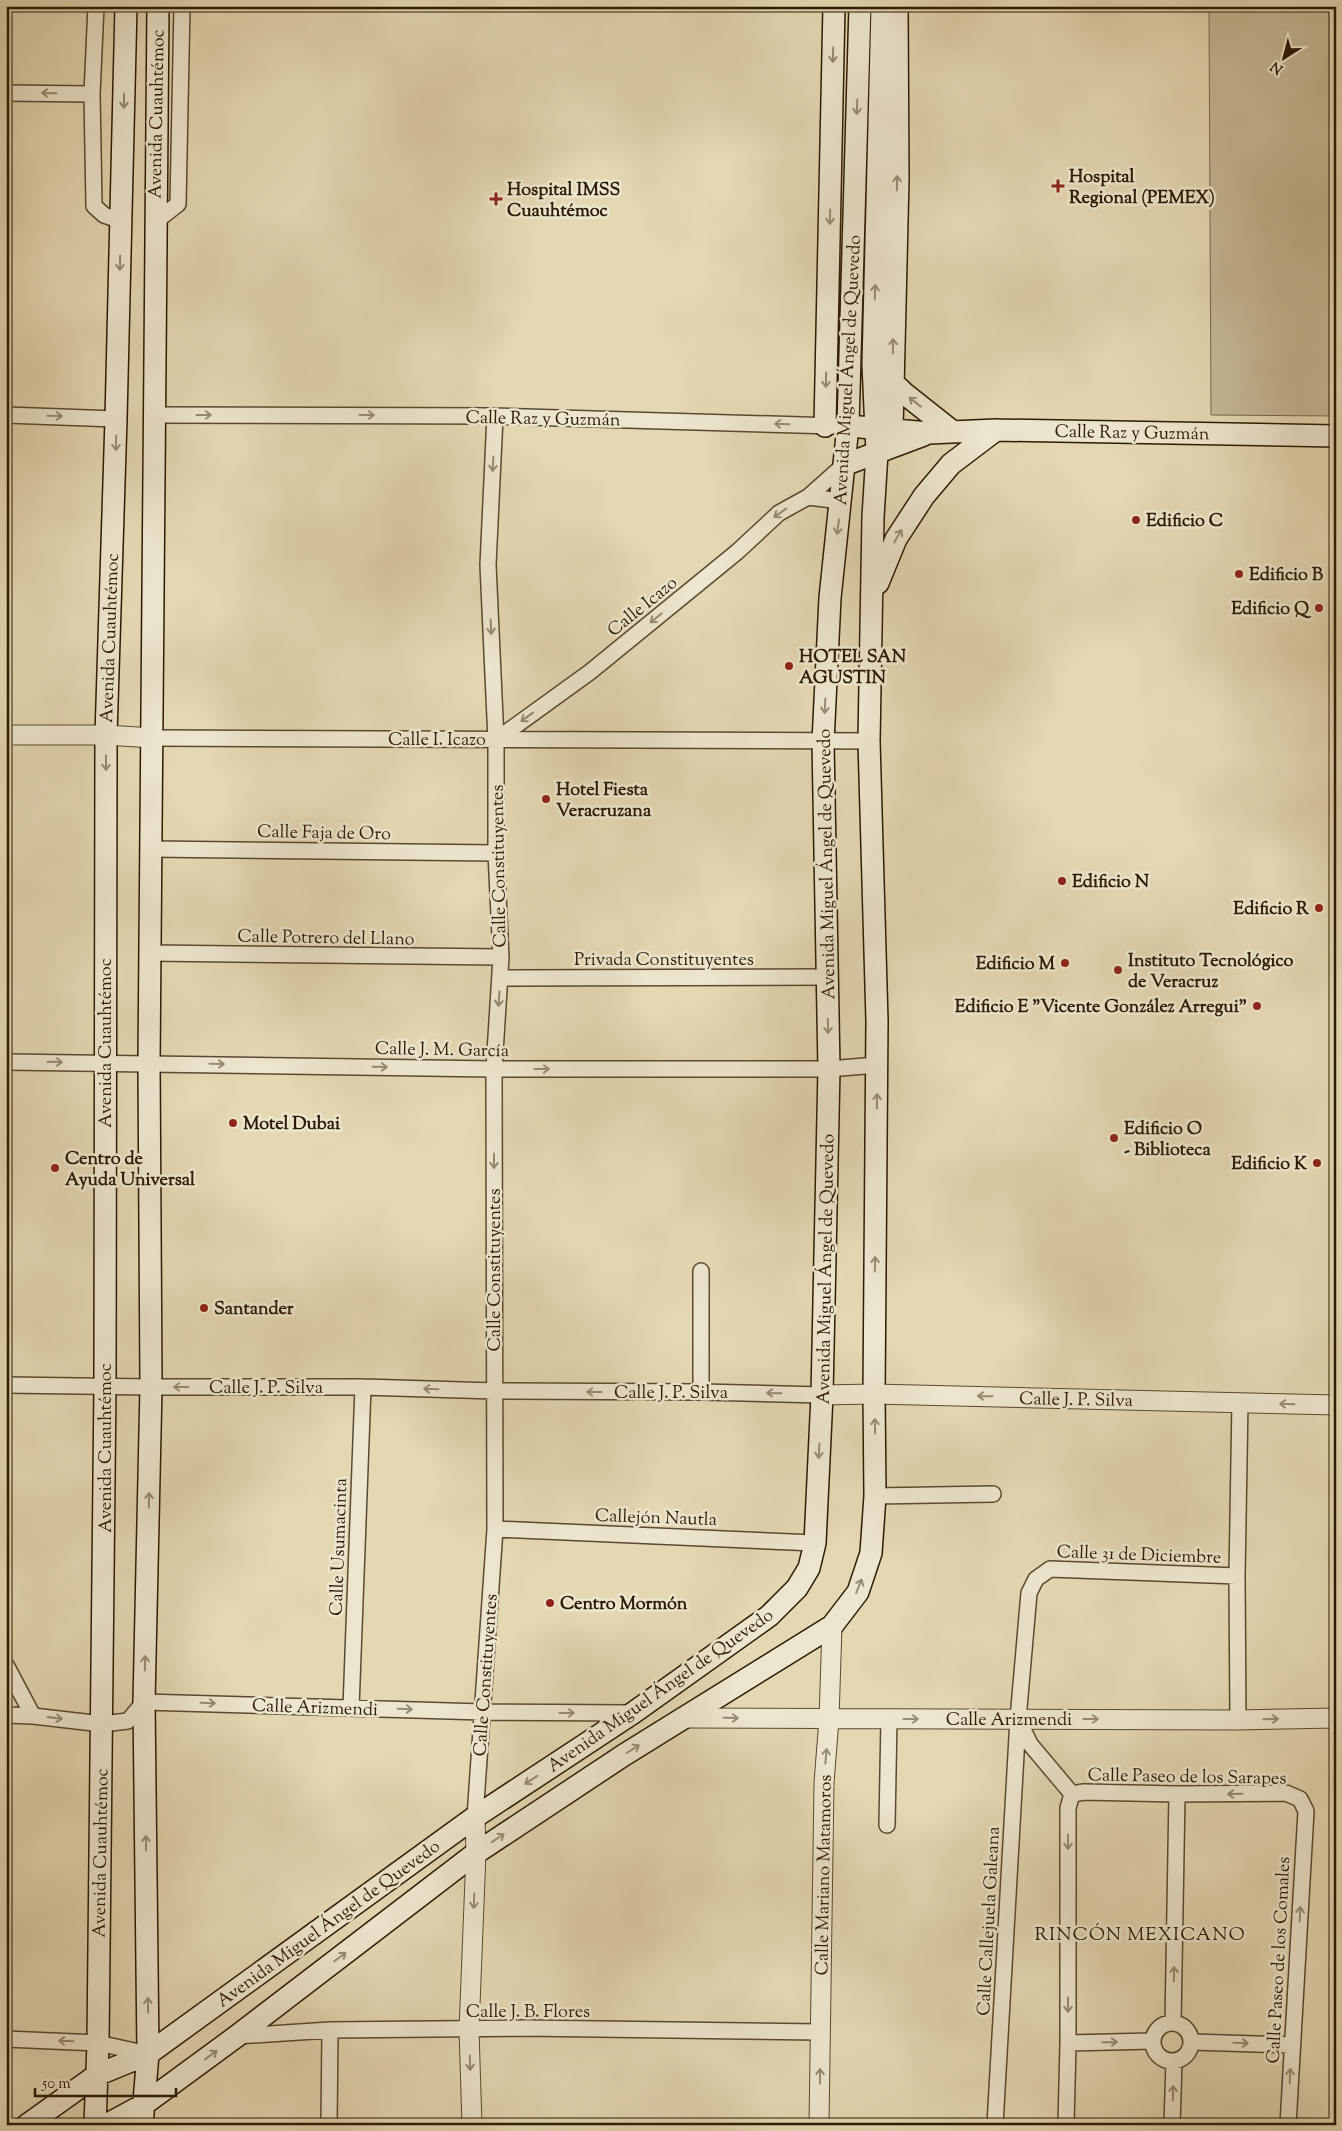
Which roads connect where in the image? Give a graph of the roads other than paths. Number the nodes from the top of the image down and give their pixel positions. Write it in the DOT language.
graph roads {
  1 [pos="96,6"];
  2 [pos="126,6"];
  3 [pos="158,6"];
  4 [pos="182,6"];
  5 [pos="834,6"];
  6 [pos="860,6"];
  7 [pos="882,6"];
  8 [pos="897,6"];
  9 [pos="6,93"];
  10 [pos="92,94"];
  11 [pos="121,220"];
  12 [pos="155,222"];
  13 [pos="873,364"];
  14 [pos="892,380"];
  15 [pos="6,415"];
  16 [pos="156,415"];
  17 [pos="495,416"];
  18 [pos="116,419"];
  19 [pos="825,426"];
  20 [pos="848,426"];
  21 [pos="883,429"];
  22 [pos="996,430"];
  23 [pos="953,432"];
  24 [pos="929,433"];
  25 [pos="1336,436"];
  26 [pos="877,453"];
  27 [pos="844,465"];
  28 [pos="808,497"];
  29 [pos="841,501"];
  30 [pos="873,562"];
  31 [pos="873,598"];
  32 [pos="6,735"];
  33 [pos="106,735"];
  34 [pos="153,738"];
  35 [pos="496,740"];
  36 [pos="869,741"];
  37 [pos="823,742"];
  38 [pos="151,849"];
  39 [pos="496,853"];
  40 [pos="150,954"];
  41 [pos="501,957"];
  42 [pos="827,977"];
  43 [pos="500,978"];
  44 [pos="6,1062"];
  45 [pos="105,1063"];
  46 [pos="149,1063"];
  47 [pos="878,1065"];
  48 [pos="494,1069"];
  49 [pos="829,1069"];
  50 [pos="701,1271"];
  51 [pos="6,1385"];
  52 [pos="106,1385"];
  53 [pos="151,1387"];
  54 [pos="363,1387"];
  55 [pos="495,1391"];
  56 [pos="701,1392"];
  57 [pos="874,1394"];
  58 [pos="822,1395"];
  59 [pos="1240,1402"];
  60 [pos="1336,1405"];
  61 [pos="994,1494"];
  62 [pos="876,1496"];
  63 [pos="495,1529"];
  64 [pos="815,1543"];
  65 [pos="1237,1576"];
  66 [pos="832,1626"];
  67 [pos="6,1665"];
  68 [pos="144,1702"];
  69 [pos="351,1708"];
  70 [pos="483,1712"];
  71 [pos="633,1713"];
  72 [pos="6,1715"];
  73 [pos="33,1716"];
  74 [pos="682,1718"];
  75 [pos="1336,1718"];
  76 [pos="829,1719"];
  77 [pos="889,1719"];
  78 [pos="1018,1719"];
  79 [pos="1238,1720"];
  80 [pos="102,1724"];
  81 [pos="1072,1794"];
  82 [pos="1176,1794"];
  83 [pos="1300,1799"];
  84 [pos="475,1817"];
  85 [pos="887,1825"];
  86 [pos="476,1853"];
  87 [pos="1173,2023"];
  88 [pos="330,2030"];
  89 [pos="470,2030"];
  90 [pos="820,2032"];
  91 [pos="237,2036"];
  92 [pos="6,2039"];
  93 [pos="1153,2041"];
  94 [pos="1192,2042"];
  95 [pos="98,2043"];
  96 [pos="1068,2043"];
  97 [pos="1292,2045"];
  98 [pos="148,2054"];
  99 [pos="1174,2062"];
  100 [pos="97,2075"];
  101 [pos="143,2115"];
  102 [pos="27,2125"];
  103 [pos="95,2125"];
  104 [pos="106,2125"];
  105 [pos="329,2125"];
  106 [pos="472,2125"];
  107 [pos="819,2125"];
  108 [pos="995,2125"];
  109 [pos="1066,2125"];
  110 [pos="1172,2125"];
  111 [pos="1288,2125"];
  1 -- 10 [label="street"];
  2 -- 11 [label="main road, Avenida Cuauhtémoc, one-way"];
  3 -- 12 [label="main road, Avenida Cuauhtémoc"];
  4 -- 12 [label="street, Avenida Cuauhtémoc"];
  5 -- 19 [label="main road, one-way"];
  6 -- 20 [label="main road, Avenida Miguel Ángel de Quevedo, one-way"];
  13 -- 7 [label="main road, Avenida Miguel Ángel de Quevedo, one-way"];
  14 -- 8 [label="main road, one-way"];
  10 -- 9 [label="street, one-way"];
  10 -- 11 [label="street"];
  11 -- 18 [label="main road, Avenida Cuauhtémoc, one-way"];
  12 -- 16 [label="main road, Avenida Cuauhtémoc"];
  13 -- 14 [label="main road"];
  13 -- 21 [label="main road, Avenida Miguel Ángel de Quevedo"];
  14 -- 21 [label="main road"];
  23 -- 14 [label="main road, one-way"];
  15 -- 18 [label="street, one-way"];
  16 -- 17 [label="street, Calle Raz y Guzmán, one-way"];
  16 -- 34 [label="main road, Avenida Cuauhtémoc"];
  19 -- 17 [label="street, Calle Raz y Guzmán, one-way"];
  17 -- 35 [label="street, Calle Constituyentes, one-way"];
  18 -- 33 [label="main road, Avenida Cuauhtémoc, one-way"];
  19 -- 20 [label="street, Calle Raz y Guzmán"];
  20 -- 21 [label="main road, Calle Raz y Guzmán"];
  20 -- 27 [label="main road, Avenida Miguel Ángel de Quevedo"];
  21 -- 24 [label="main road, Calle Raz y Guzmán"];
  21 -- 26 [label="main road, Avenida Miguel Ángel de Quevedo"];
  22 -- 23 [label="main road, Calle Raz y Guzmán"];
  22 -- 25 [label="main road, Calle Raz y Guzmán"];
  31 -- 22 [label="main road, one-way"];
  23 -- 24 [label="main road, Calle Raz y Guzmán"];
  24 -- 26 [label="main road, Calle Raz y Guzmán"];
  26 -- 27 [label="main road, Calle Raz y Guzmán"];
  26 -- 30 [label="main road, Avenida Miguel Ángel de Quevedo"];
  27 -- 28 [label="street, Calle Icazo"];
  27 -- 29 [label="main road, Avenida Miguel Ángel de Quevedo"];
  28 -- 29 [label="street"];
  28 -- 35 [label="street, Calle Icazo, one-way"];
  29 -- 30 [label="main road"];
  29 -- 37 [label="main road, Avenida Miguel Ángel de Quevedo, one-way"];
  30 -- 31 [label="main road, Avenida Miguel Ángel de Quevedo"];
  31 -- 36 [label="main road, Avenida Miguel Ángel de Quevedo"];
  32 -- 33 [label="street, Calle I. Icazo"];
  33 -- 34 [label="street, Calle I. Icazo"];
  33 -- 45 [label="main road, Avenida Cuauhtémoc, one-way"];
  34 -- 35 [label="street, Calle I. Icazo"];
  34 -- 38 [label="main road, Avenida Cuauhtémoc"];
  35 -- 37 [label="street, Calle I. Icazo"];
  35 -- 39 [label="street, Calle Constituyentes"];
  36 -- 37 [label="street, Calle I. Icazo"];
  36 -- 47 [label="main road, Avenida Miguel Ángel de Quevedo"];
  37 -- 42 [label="main road, Avenida Miguel Ángel de Quevedo"];
  38 -- 39 [label="street, Calle Faja de Oro"];
  38 -- 40 [label="main road, Avenida Cuauhtémoc"];
  39 -- 41 [label="street, Calle Constituyentes"];
  40 -- 41 [label="street, Calle Potrero del Llano"];
  40 -- 46 [label="main road, Avenida Cuauhtémoc"];
  41 -- 43 [label="street, Calle Constituyentes"];
  42 -- 43 [label="street, Privada Constituyentes"];
  42 -- 49 [label="main road, Avenida Miguel Ángel de Quevedo, one-way"];
  43 -- 48 [label="street, Calle Constituyentes, one-way"];
  44 -- 45 [label="street, Calle J. M. García, one-way"];
  45 -- 46 [label="street, Calle J. M. García"];
  45 -- 52 [label="main road, Avenida Cuauhtémoc"];
  46 -- 48 [label="street, Calle J. M. García, one-way"];
  46 -- 53 [label="main road, Avenida Cuauhtémoc"];
  47 -- 49 [label="street, Calle J. M. García"];
  57 -- 47 [label="main road, Avenida Miguel Ángel de Quevedo, one-way"];
  48 -- 49 [label="street, Calle J. M. García, one-way"];
  48 -- 55 [label="street, Calle Constituyentes, one-way"];
  49 -- 58 [label="main road, Avenida Miguel Ángel de Quevedo"];
  50 -- 56 [label="street"];
  51 -- 52 [label="street, Calle J. P. Silva"];
  52 -- 53 [label="street, Calle J. P. Silva"];
  52 -- 80 [label="main road, Avenida Cuauhtémoc"];
  54 -- 53 [label="street, Calle J. P. Silva, one-way"];
  68 -- 53 [label="main road, Avenida Cuauhtémoc, one-way"];
  55 -- 54 [label="street, Calle J. P. Silva, one-way"];
  54 -- 69 [label="street, Calle Usumacinta"];
  56 -- 55 [label="street, Calle J. P. Silva, one-way"];
  55 -- 63 [label="street, Calle Constituyentes"];
  58 -- 56 [label="street, Calle J. P. Silva, one-way"];
  57 -- 58 [label="street, Calle J. P. Silva"];
  59 -- 57 [label="street, Calle J. P. Silva, one-way"];
  62 -- 57 [label="main road, Avenida Miguel Ángel de Quevedo, one-way"];
  58 -- 64 [label="main road, Avenida Miguel Ángel de Quevedo, one-way"];
  60 -- 59 [label="street, Calle J. P. Silva, one-way"];
  59 -- 65 [label="street"];
  61 -- 62 [label="street"];
  66 -- 62 [label="main road, Avenida Miguel Ángel de Quevedo, one-way"];
  63 -- 64 [label="street, Callejón Nautla"];
  63 -- 70 [label="street, Calle Constituyentes"];
  64 -- 71 [label="main road, Avenida Miguel Ángel de Quevedo"];
  65 -- 78 [label="street, Calle 31 de Diciembre"];
  65 -- 79 [label="street"];
  66 -- 74 [label="main road, Avenida Miguel Ángel de Quevedo"];
  66 -- 76 [label="street, Calle Mariano Matamoros"];
  67 -- 73 [label="street"];
  68 -- 69 [label="street, Calle Arizmendi, one-way"];
  68 -- 80 [label="street"];
  98 -- 68 [label="main road, Avenida Cuauhtémoc, one-way"];
  69 -- 70 [label="street, Calle Arizmendi, one-way"];
  70 -- 71 [label="street, Calle Arizmendi, one-way"];
  70 -- 84 [label="street, Calle Constituyentes"];
  71 -- 84 [label="main road, Avenida Miguel Ángel de Quevedo, one-way"];
  72 -- 73 [label="street"];
  73 -- 80 [label="street, one-way"];
  74 -- 76 [label="street, Calle Arizmendi, one-way"];
  86 -- 74 [label="main road, Avenida Miguel Ángel de Quevedo, one-way"];
  79 -- 75 [label="street, Calle Arizmendi, one-way"];
  76 -- 77 [label="street, Calle Arizmendi"];
  90 -- 76 [label="street, Calle Mariano Matamoros, one-way"];
  77 -- 78 [label="street, Calle Arizmendi, one-way"];
  77 -- 85 [label="street"];
  78 -- 79 [label="street, Calle Arizmendi, one-way"];
  78 -- 81 [label="street"];
  78 -- 108 [label="street, Calle Callejuela Galeana"];
  80 -- 95 [label="main road, Avenida Cuauhtémoc"];
  81 -- 82 [label="street, Calle Paseo de los Sarapes"];
  81 -- 96 [label="street, one-way"];
  83 -- 82 [label="street, Calle Paseo de los Sarapes, one-way"];
  87 -- 82 [label="street, one-way"];
  97 -- 83 [label="street, Calle Paseo de los Comales, one-way"];
  84 -- 86 [label="street, Calle Constituyentes"];
  84 -- 98 [label="main road, Avenida Miguel Ángel de Quevedo"];
  86 -- 89 [label="street, Calle Constituyentes, one-way"];
  91 -- 86 [label="main road, Avenida Miguel Ángel de Quevedo, one-way"];
  87 -- 93 [label="street"];
  87 -- 94 [label="street"];
  88 -- 89 [label="street, Calle J. B. Flores"];
  88 -- 91 [label="street, Calle J. B. Flores"];
  88 -- 105 [label="street"];
  89 -- 90 [label="street, Calle J. B. Flores"];
  89 -- 106 [label="street, Calle Constituyentes, one-way"];
  107 -- 90 [label="street, Calle Mariano Matamoros, one-way"];
  101 -- 91 [label="main road, Avenida Miguel Ángel de Quevedo, one-way"];
  95 -- 92 [label="street, one-way"];
  96 -- 93 [label="street, one-way"];
  93 -- 99 [label="street"];
  94 -- 97 [label="street, one-way"];
  94 -- 99 [label="street"];
  95 -- 98 [label="street"];
  95 -- 100 [label="main road, Avenida Cuauhtémoc"];
  96 -- 109 [label="street"];
  111 -- 97 [label="street, Calle Paseo de los Comales, one-way"];
  98 -- 100 [label="main road, Avenida Miguel Ángel de Quevedo"];
  98 -- 101 [label="main road, Avenida Cuauhtémoc"];
  110 -- 99 [label="street, one-way"];
  100 -- 102 [label="main road, Avenida Miguel Ángel de Quevedo"];
  100 -- 103 [label="main road, Avenida Cuauhtémoc"];
  101 -- 104 [label="main road, Avenida Miguel Ángel de Quevedo"];
}
